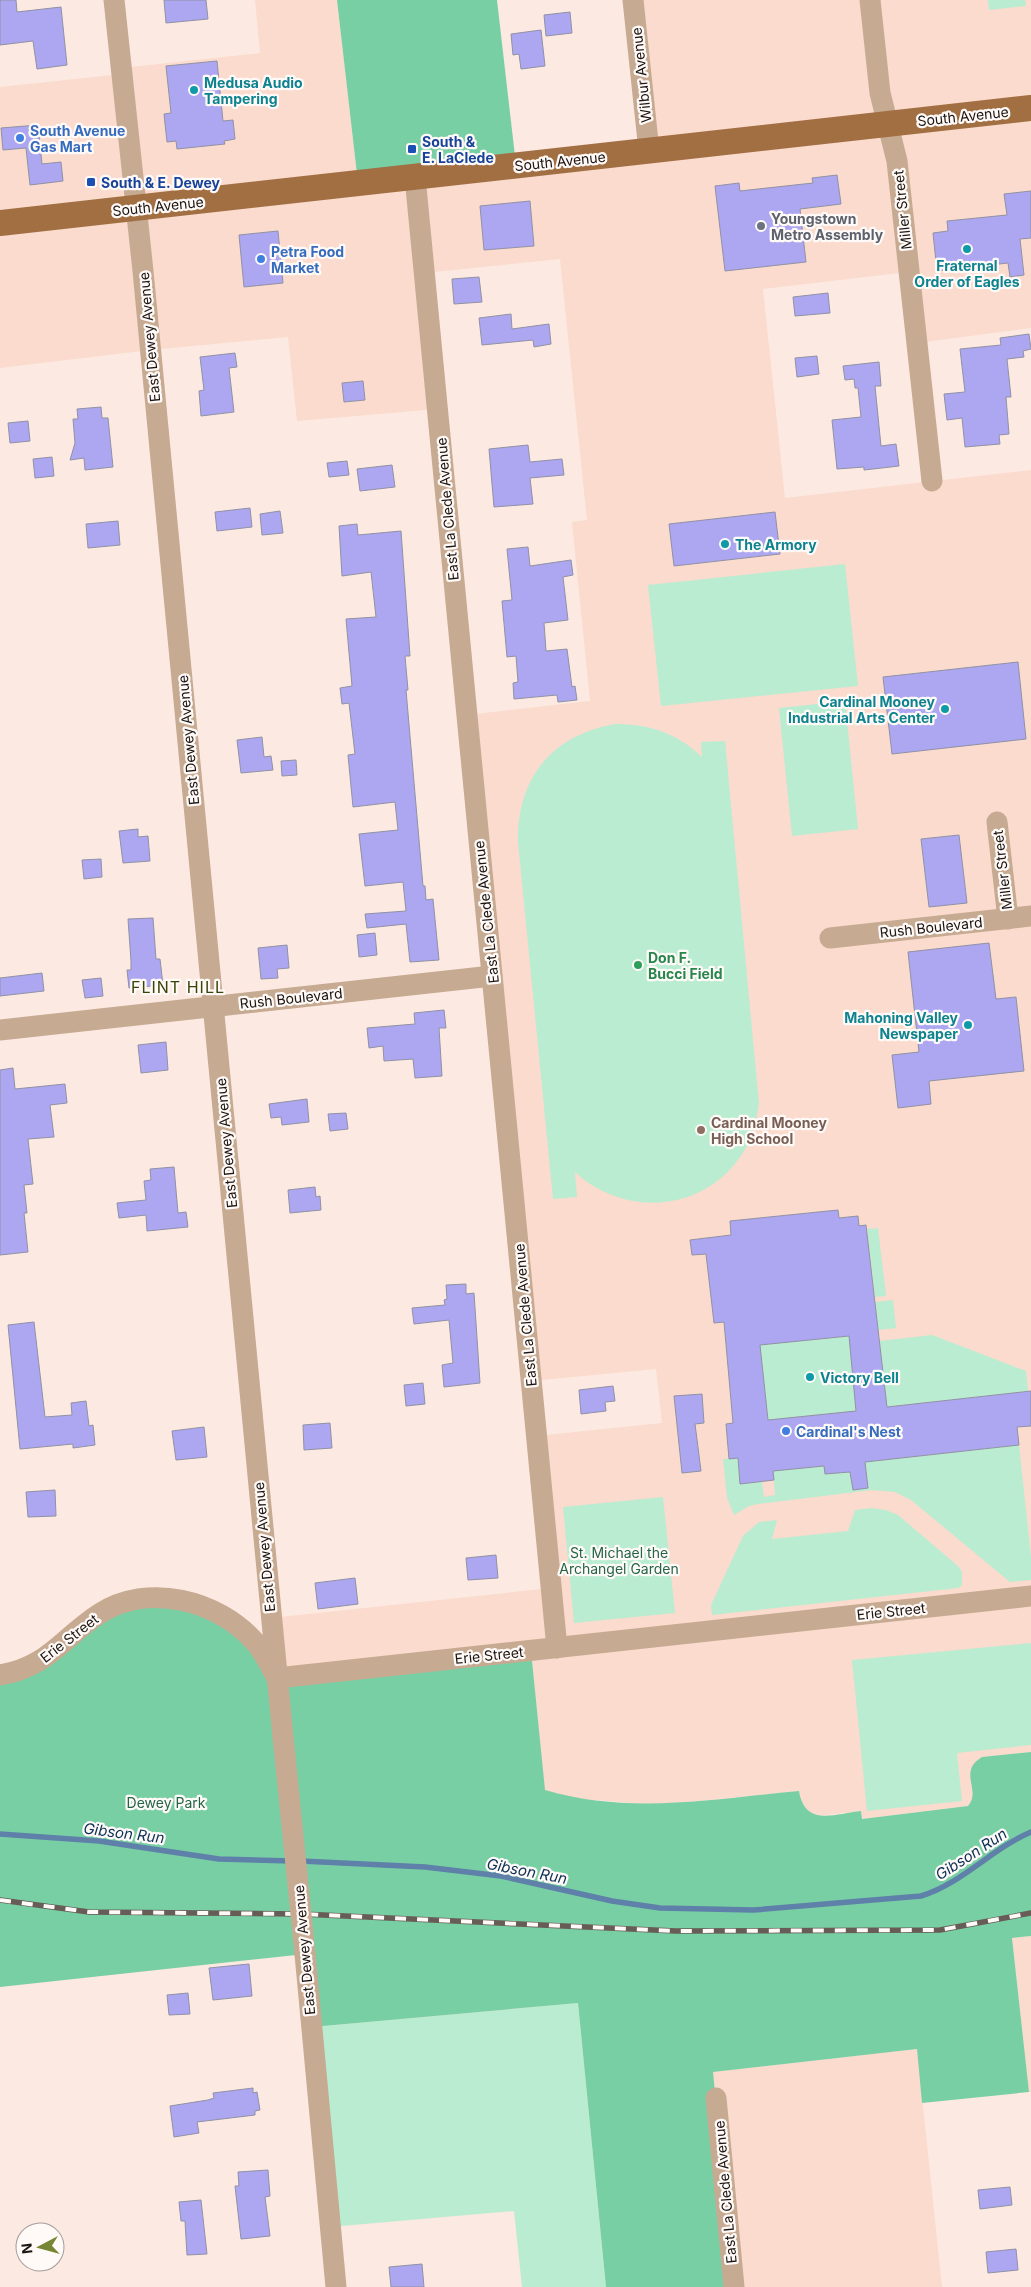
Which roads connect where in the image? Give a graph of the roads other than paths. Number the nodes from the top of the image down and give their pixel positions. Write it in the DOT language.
graph roads {
  1 [pos="114,0"];
  2 [pos="633,0"];
  3 [pos="870,0"];
  4 [pos="1031,108"];
  5 [pos="889,124"];
  6 [pos="649,151"];
  7 [pos="415,177"];
  8 [pos="137,208"];
  9 [pos="0,223"];
  10 [pos="932,481"];
  11 [pos="997,822"];
  12 [pos="1031,916"];
  13 [pos="1008,919"];
  14 [pos="830,938"];
  15 [pos="492,976"];
  16 [pos="214,1007"];
  17 [pos="0,1030"];
  18 [pos="1031,1596"];
  19 [pos="557,1648"];
  20 [pos="0,1675"];
  21 [pos="277,1678"];
  22 [pos="716,2098"];
  23 [pos="336,2287"];
  24 [pos="734,2287"];
  1 -- 8 [label="street, East Dewey Avenue"];
  2 -- 6 [label="street, Wilbur Avenue"];
  3 -- 5 [label="street, Miller Street"];
  4 -- 5 [label="main road, South Avenue"];
  5 -- 6 [label="main road, South Avenue"];
  5 -- 10 [label="street, Miller Street"];
  6 -- 7 [label="main road, South Avenue"];
  7 -- 8 [label="main road, South Avenue"];
  7 -- 15 [label="street, East La Clede Avenue"];
  8 -- 9 [label="main road, South Avenue"];
  8 -- 16 [label="street, East Dewey Avenue"];
  11 -- 13 [label="street, Miller Street"];
  12 -- 13 [label="street, Rush Boulevard"];
  13 -- 14 [label="street, Rush Boulevard"];
  15 -- 16 [label="street, Rush Boulevard"];
  15 -- 19 [label="street, East La Clede Avenue"];
  16 -- 17 [label="street, Rush Boulevard"];
  16 -- 21 [label="street, East Dewey Avenue"];
  18 -- 19 [label="street, Erie Street"];
  19 -- 21 [label="street, Erie Street"];
  20 -- 21 [label="street, Erie Street"];
  21 -- 23 [label="street, East Dewey Avenue, bridge"];
  22 -- 24 [label="street, East La Clede Avenue"];
}
